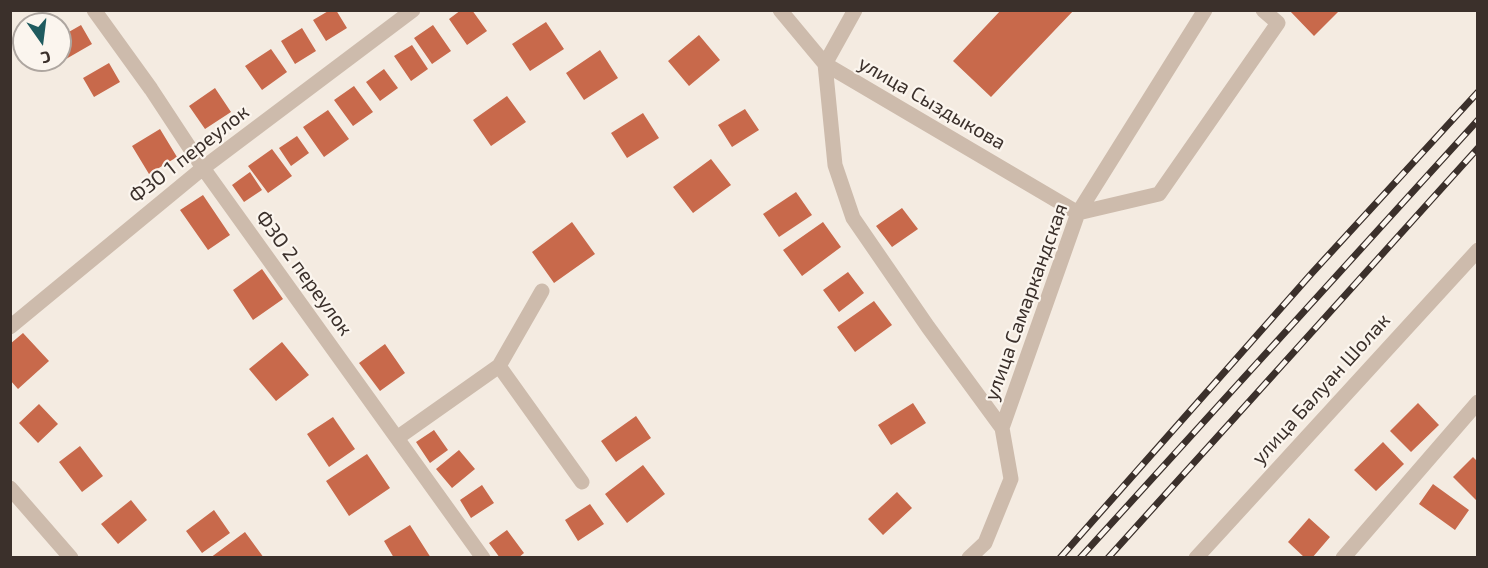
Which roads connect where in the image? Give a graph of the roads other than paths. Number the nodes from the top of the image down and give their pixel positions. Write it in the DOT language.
graph roads {
  1 [pos="94,10"];
  2 [pos="413,10"];
  3 [pos="780,10"];
  4 [pos="855,10"];
  5 [pos="1205,10"];
  6 [pos="1263,10"];
  7 [pos="395,16"];
  8 [pos="825,64"];
  9 [pos="203,168"];
  10 [pos="1078,213"];
  11 [pos="1478,250"];
  12 [pos="542,291"];
  13 [pos="10,327"];
  14 [pos="499,366"];
  15 [pos="1478,402"];
  16 [pos="1002,428"];
  17 [pos="397,438"];
  18 [pos="582,482"];
  19 [pos="10,488"];
  20 [pos="71,558"];
  21 [pos="483,558"];
  22 [pos="969,558"];
  23 [pos="1196,558"];
  24 [pos="1343,558"];
  1 -- 9 [label="street, ФЗО 2 переулок"];
  2 -- 7 [label="street, ФЗО 1 переулок"];
  3 -- 8 [label="street, улица Сыздыкова"];
  4 -- 8 [label="street"];
  5 -- 10 [label="street, улица Самаркандская"];
  6 -- 10 [label="street"];
  7 -- 9 [label="street, ФЗО 1 переулок"];
  8 -- 10 [label="street, улица Сыздыкова"];
  8 -- 16 [label="street"];
  9 -- 13 [label="street, ФЗО 1 переулок"];
  9 -- 17 [label="street, ФЗО 2 переулок"];
  10 -- 16 [label="street, улица Самаркандская"];
  11 -- 23 [label="street, улица Балуан Шолак"];
  12 -- 14 [label="street"];
  14 -- 17 [label="street"];
  14 -- 18 [label="street"];
  15 -- 24 [label="street"];
  16 -- 22 [label="street, улица Самаркандская"];
  17 -- 21 [label="street, ФЗО 2 переулок"];
  19 -- 20 [label="street"];
}
